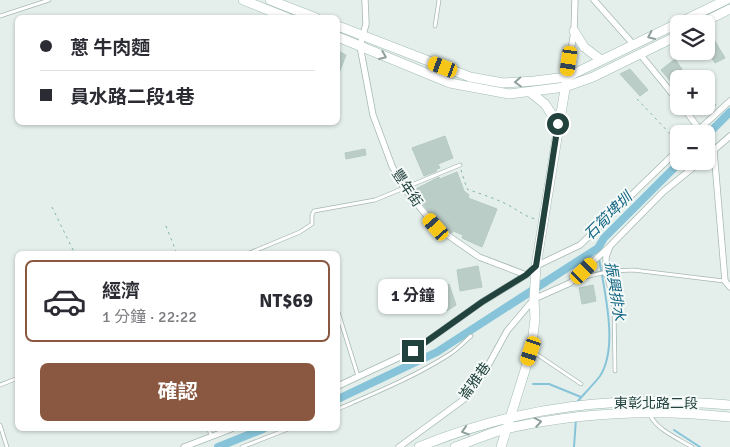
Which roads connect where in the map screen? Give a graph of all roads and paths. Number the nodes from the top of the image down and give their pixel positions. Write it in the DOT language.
graph roads {
  1 [pos="49,0"];
  2 [pos="244,0"];
  3 [pos="270,0"];
  4 [pos="365,0"];
  5 [pos="439,0"];
  6 [pos="575,0"];
  7 [pos="594,0"];
  8 [pos="726,0"];
  9 [pos="730,9"];
  10 [pos="281,15"];
  11 [pos="308,15"];
  12 [pos="0,16"];
  13 [pos="715,16"];
  14 [pos="435,26"];
  15 [pos="340,27"];
  16 [pos="574,30"];
  17 [pos="363,36"];
  18 [pos="340,38"];
  19 [pos="670,39"];
  20 [pos="633,44"];
  21 [pos="360,46"];
  22 [pos="640,54"];
  23 [pos="601,60"];
  24 [pos="567,77"];
  25 [pos="565,87"];
  26 [pos="670,91"];
  27 [pos="530,92"];
  28 [pos="637,99"];
  29 [pos="730,101"];
  30 [pos="689,115"];
  31 [pos="558,124"];
  32 [pos="696,125"];
  33 [pos="707,125"];
  34 [pos="670,133"];
  35 [pos="730,136"];
  36 [pos="715,150"];
  37 [pos="670,158"];
  38 [pos="715,163"];
  39 [pos="460,165"];
  40 [pos="691,170"];
  41 [pos="404,188"];
  42 [pos="52,207"];
  43 [pos="543,221"];
  44 [pos="166,226"];
  45 [pos="610,246"];
  46 [pos="74,251"];
  47 [pos="176,251"];
  48 [pos="254,251"];
  49 [pos="536,266"];
  50 [pos="585,274"];
  51 [pos="606,274"];
  52 [pos="526,275"];
  53 [pos="725,281"];
  54 [pos="730,287"];
  55 [pos="534,299"];
  56 [pos="340,318"];
  57 [pos="471,336"];
  58 [pos="531,351"];
  59 [pos="615,371"];
  60 [pos="358,376"];
  61 [pos="15,379"];
  62 [pos="581,384"];
  63 [pos="340,385"];
  64 [pos="0,386"];
  65 [pos="730,405"];
  66 [pos="340,408"];
  67 [pos="649,412"];
  68 [pos="510,417"];
  69 [pos="730,417"];
  70 [pos="0,425"];
  71 [pos="507,428"];
  72 [pos="210,431"];
  73 [pos="226,431"];
  74 [pos="283,431"];
  75 [pos="212,436"];
  76 [pos="8,447"];
  77 [pos="184,447"];
  78 [pos="242,447"];
  79 [pos="399,447"];
  80 [pos="420,447"];
  81 [pos="455,447"];
  82 [pos="501,447"];
  83 [pos="692,447"];
  1 -- 12 [label="lane"];
  2 -- 10 [label="street"];
  3 -- 11 [label="street"];
  4 -- 17 [label="street"];
  5 -- 14 [label="lane"];
  6 -- 16 [label="street"];
  7 -- 20 [label="street"];
  8 -- 20 [label="street, one-way"];
  9 -- 13 [label="street"];
  15 -- 17 [label="street"];
  16 -- 23 [label="street"];
  16 -- 24 [label="street"];
  17 -- 21 [label="street"];
  24 -- 17 [label="street, one-way"];
  18 -- 21 [label="street"];
  19 -- 22 [label="street"];
  20 -- 23 [label="street"];
  21 -- 27 [label="street, one-way"];
  21 -- 41 [label="street, 豐年街"];
  22 -- 25 [label="street"];
  22 -- 26 [label="street"];
  23 -- 24 [label="street"];
  24 -- 25 [label="street"];
  25 -- 27 [label="street"];
  25 -- 31 [label="street"];
  27 -- 31 [label="street"];
  28 -- 34 [label="path"];
  29 -- 33 [label="street"];
  30 -- 32 [label="street"];
  31 -- 43 [label="street"];
  35 -- 36 [label="street"];
  37 -- 49 [label="street"];
  38 -- 53 [label="street"];
  39 -- 41 [label="lane"];
  39 -- 43 [label="path"];
  40 -- 45 [label="street"];
  41 -- 48 [label="lane"];
  41 -- 52 [label="street, 豐年街"];
  42 -- 46 [label="path"];
  43 -- 49 [label="street"];
  44 -- 47 [label="path"];
  45 -- 50 [label="street"];
  45 -- 51 [label="street"];
  49 -- 52 [label="street"];
  49 -- 55 [label="street"];
  50 -- 51 [label="lane"];
  50 -- 55 [label="street"];
  51 -- 53 [label="lane"];
  51 -- 59 [label="lane"];
  52 -- 60 [label="street"];
  53 -- 54 [label="street"];
  55 -- 58 [label="street"];
  55 -- 79 [label="street, 崙雅巷"];
  56 -- 60 [label="lane"];
  57 -- 66 [label="lane"];
  58 -- 62 [label="lane"];
  58 -- 68 [label="street"];
  60 -- 63 [label="street"];
  61 -- 64 [label="lane"];
  65 -- 68 [label="street, 東彰北路二段"];
  67 -- 69 [label="street, 東彰北路二段"];
  71 -- 67 [label="street, 東彰北路二段, one-way"];
  67 -- 83 [label="lane"];
  68 -- 71 [label="street"];
  68 -- 80 [label="street, one-way"];
  70 -- 76 [label="lane"];
  71 -- 81 [label="street"];
  71 -- 82 [label="street"];
  72 -- 75 [label="lane"];
  73 -- 75 [label="street"];
  74 -- 78 [label="lane"];
  75 -- 77 [label="street"];
}
